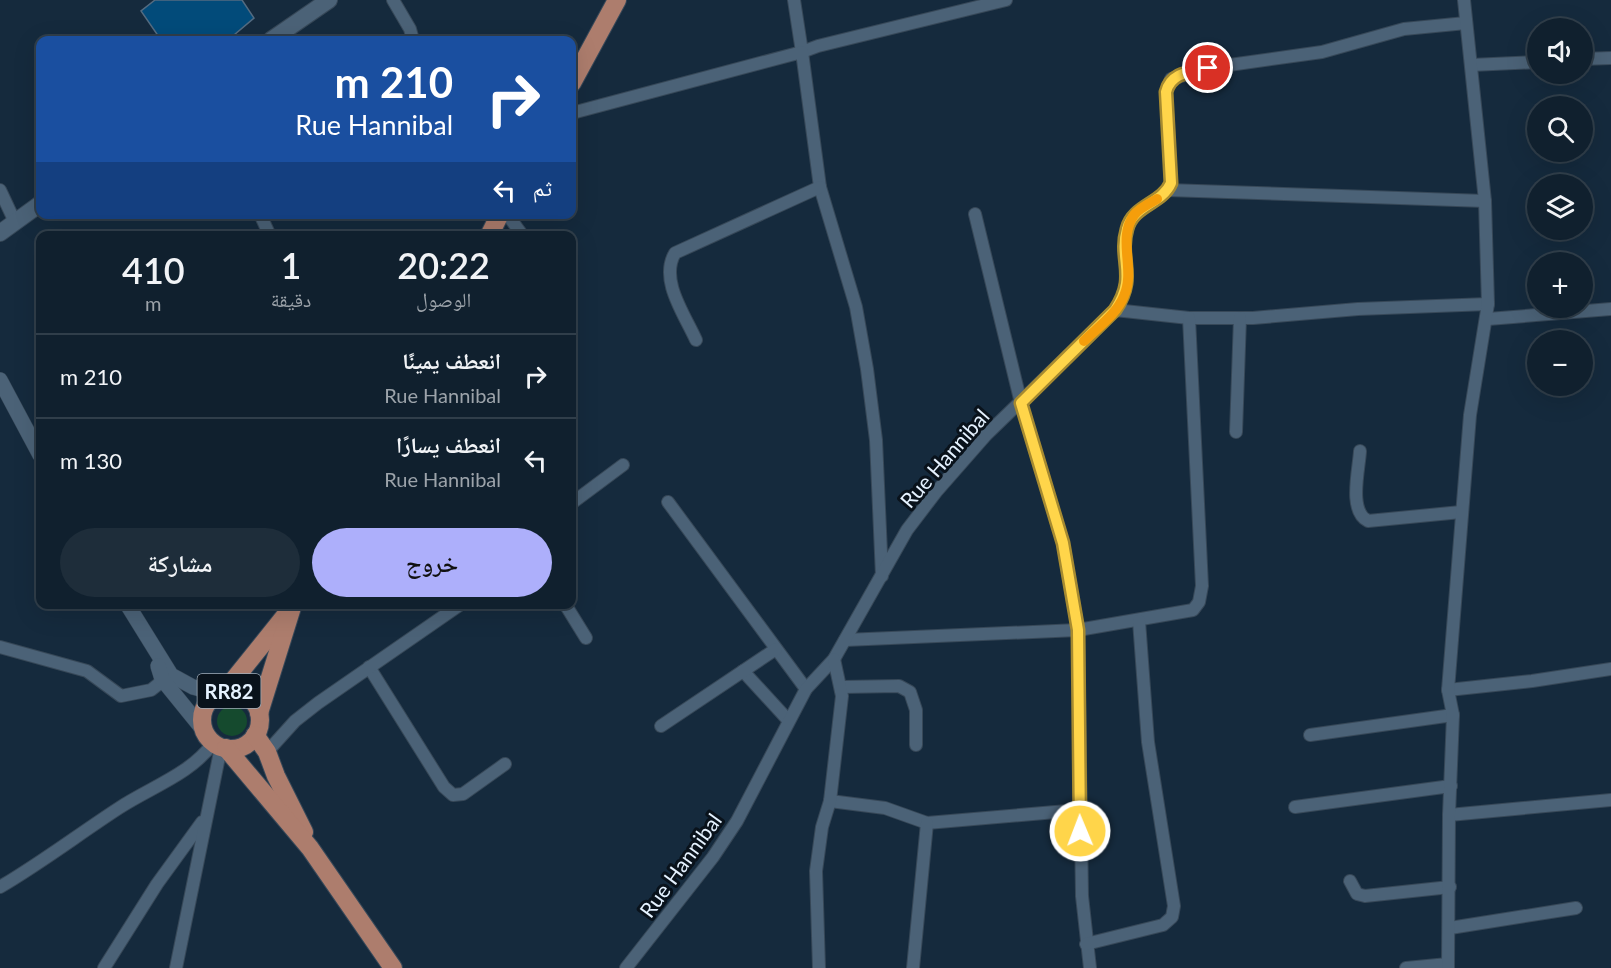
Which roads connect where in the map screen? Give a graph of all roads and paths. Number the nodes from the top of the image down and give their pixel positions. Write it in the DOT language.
graph roads {
  1 [pos="329,0"];
  2 [pos="393,0"];
  3 [pos="617,0"];
  4 [pos="794,0"];
  5 [pos="1006,0"];
  6 [pos="1464,0"];
  7 [pos="1466,23"];
  8 [pos="277,36"];
  9 [pos="411,36"];
  10 [pos="802,52"];
  11 [pos="1611,58"];
  12 [pos="1593,59"];
  13 [pos="1527,63"];
  14 [pos="1471,66"];
  15 [pos="576,76"];
  16 [pos="576,112"];
  17 [pos="820,187"];
  18 [pos="0,190"];
  19 [pos="1168,190"];
  20 [pos="1485,201"];
  21 [pos="36,207"];
  22 [pos="975,214"];
  23 [pos="15,222"];
  24 [pos="0,233"];
  25 [pos="1488,304"];
  26 [pos="1611,309"];
  27 [pos="1115,310"];
  28 [pos="1189,318"];
  29 [pos="1240,318"];
  30 [pos="1488,319"];
  31 [pos="696,340"];
  32 [pos="2,391"];
  33 [pos="1021,403"];
  34 [pos="1236,432"];
  35 [pos="36,448"];
  36 [pos="1360,451"];
  37 [pos="623,465"];
  38 [pos="576,500"];
  39 [pos="668,502"];
  40 [pos="1461,512"];
  41 [pos="882,579"];
  42 [pos="131,609"];
  43 [pos="289,609"];
  44 [pos="290,609"];
  45 [pos="454,609"];
  46 [pos="568,609"];
  47 [pos="1139,621"];
  48 [pos="1078,630"];
  49 [pos="586,638"];
  50 [pos="845,640"];
  51 [pos="0,647"];
  52 [pos="776,649"];
  53 [pos="834,659"];
  54 [pos="369,667"];
  55 [pos="1611,669"];
  56 [pos="743,671"];
  57 [pos="166,677"];
  58 [pos="841,687"];
  59 [pos="806,689"];
  60 [pos="1448,690"];
  61 [pos="221,693"];
  62 [pos="259,713"];
  63 [pos="1453,716"];
  64 [pos="788,720"];
  65 [pos="661,726"];
  66 [pos="255,735"];
  67 [pos="1310,735"];
  68 [pos="216,743"];
  69 [pos="916,745"];
  70 [pos="267,752"];
  71 [pos="506,764"];
  72 [pos="1451,786"];
  73 [pos="1611,800"];
  74 [pos="830,801"];
  75 [pos="1295,807"];
  76 [pos="1079,810"];
  77 [pos="1449,814"];
  78 [pos="204,819"];
  79 [pos="927,823"];
  80 [pos="310,848"];
  81 [pos="1350,881"];
  82 [pos="0,886"];
  83 [pos="1450,887"];
  84 [pos="1576,908"];
  85 [pos="1450,928"];
  86 [pos="1086,944"];
  87 [pos="1448,966"];
  88 [pos="104,968"];
  89 [pos="176,968"];
  90 [pos="393,968"];
  91 [pos="626,968"];
  92 [pos="819,968"];
  93 [pos="913,968"];
  94 [pos="1090,968"];
  95 [pos="1406,968"];
  1 -- 8 [label="main road"];
  2 -- 9 [label="street"];
  3 -- 15 [label="main road"];
  4 -- 10 [label="street"];
  5 -- 10 [label="street"];
  6 -- 7 [label="street"];
  7 -- 14 [label="street"];
  7 -- 19 [label="street"];
  10 -- 16 [label="street"];
  10 -- 17 [label="street"];
  11 -- 12 [label="street"];
  13 -- 14 [label="street"];
  14 -- 20 [label="street"];
  17 -- 31 [label="street"];
  17 -- 41 [label="street"];
  18 -- 23 [label="street"];
  19 -- 20 [label="street"];
  19 -- 27 [label="street, Rue Hannibal"];
  20 -- 25 [label="street"];
  21 -- 23 [label="main road"];
  22 -- 33 [label="street"];
  23 -- 24 [label="main road"];
  25 -- 29 [label="street"];
  25 -- 30 [label="street"];
  26 -- 30 [label="street"];
  27 -- 28 [label="street"];
  27 -- 33 [label="street, Rue Hannibal"];
  28 -- 29 [label="street"];
  28 -- 47 [label="street"];
  29 -- 34 [label="street"];
  30 -- 40 [label="street"];
  32 -- 35 [label="street"];
  33 -- 41 [label="street, Rue Hannibal"];
  33 -- 48 [label="street"];
  36 -- 40 [label="street"];
  37 -- 38 [label="street"];
  39 -- 52 [label="street"];
  40 -- 60 [label="street"];
  41 -- 50 [label="street, Rue Hannibal"];
  42 -- 57 [label="street"];
  43 -- 61 [label="main road, RR82"];
  44 -- 62 [label="main road, RR82"];
  45 -- 54 [label="street"];
  46 -- 49 [label="street"];
  47 -- 48 [label="street"];
  47 -- 86 [label="street"];
  48 -- 50 [label="street"];
  48 -- 76 [label="street"];
  50 -- 53 [label="street, Rue Hannibal"];
  51 -- 57 [label="street"];
  52 -- 56 [label="street"];
  52 -- 59 [label="street"];
  53 -- 58 [label="street"];
  53 -- 59 [label="street, Rue Hannibal"];
  54 -- 70 [label="street"];
  54 -- 71 [label="street"];
  55 -- 60 [label="street"];
  56 -- 64 [label="street"];
  56 -- 65 [label="street"];
  57 -- 61 [label="street"];
  57 -- 68 [label="street"];
  58 -- 69 [label="street"];
  58 -- 74 [label="street"];
  59 -- 64 [label="street, Rue Hannibal"];
  60 -- 63 [label="street"];
  61 -- 62 [label="main road, RR82"];
  61 -- 68 [label="main road, RR82"];
  62 -- 66 [label="main road, RR82"];
  63 -- 67 [label="street"];
  63 -- 72 [label="street"];
  64 -- 91 [label="street, Rue Hannibal"];
  66 -- 68 [label="main road, RR82"];
  66 -- 70 [label="main road, RR82"];
  68 -- 78 [label="street"];
  68 -- 80 [label="main road, RR82"];
  68 -- 82 [label="street"];
  70 -- 80 [label="main road, RR82"];
  72 -- 75 [label="street"];
  72 -- 77 [label="street"];
  73 -- 77 [label="street"];
  74 -- 79 [label="street"];
  74 -- 92 [label="street"];
  76 -- 79 [label="street"];
  76 -- 86 [label="street"];
  77 -- 83 [label="street"];
  78 -- 88 [label="street"];
  78 -- 89 [label="street"];
  79 -- 93 [label="street"];
  80 -- 90 [label="main road, RR82"];
  81 -- 83 [label="street"];
  83 -- 85 [label="street"];
  84 -- 85 [label="street"];
  85 -- 87 [label="street"];
  86 -- 94 [label="street"];
  87 -- 95 [label="street"];
}
